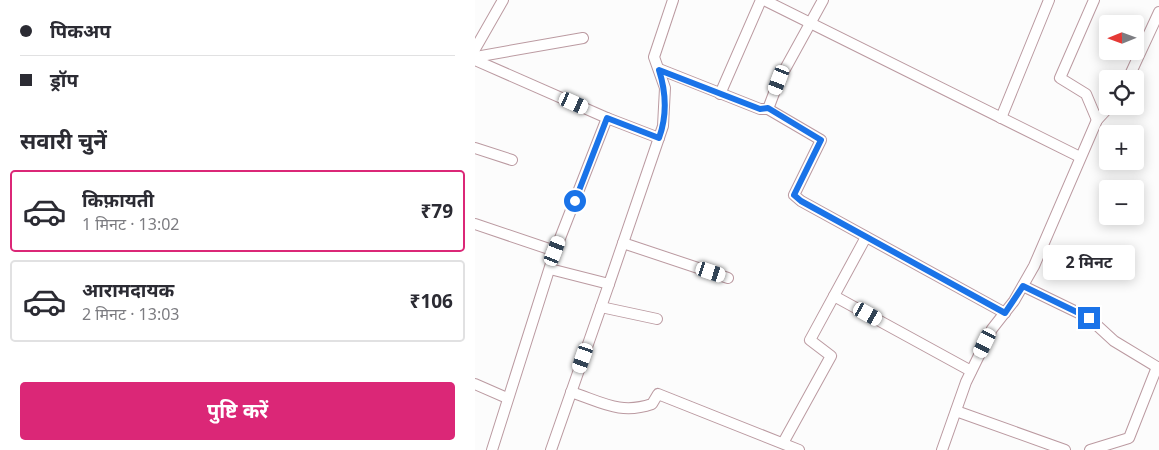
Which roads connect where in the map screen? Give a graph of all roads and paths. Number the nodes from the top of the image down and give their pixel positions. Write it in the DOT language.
graph roads {
  1 [pos="503,0"];
  2 [pos="673,0"];
  3 [pos="763,0"];
  4 [pos="823,0"];
  5 [pos="1049,0"];
  6 [pos="1094,0"];
  7 [pos="1159,12"];
  8 [pos="810,22"];
  9 [pos="583,38"];
  10 [pos="475,49"];
  11 [pos="475,58"];
  12 [pos="659,70"];
  13 [pos="1132,70"];
  14 [pos="720,94"];
  15 [pos="768,108"];
  16 [pos="1102,115"];
  17 [pos="607,118"];
  18 [pos="1001,118"];
  19 [pos="1097,120"];
  20 [pos="659,138"];
  21 [pos="475,148"];
  22 [pos="1080,157"];
  23 [pos="512,160"];
  24 [pos="475,224"];
  25 [pos="866,237"];
  26 [pos="623,243"];
  27 [pos="555,251"];
  28 [pos="550,269"];
  29 [pos="728,278"];
  30 [pos="609,284"];
  31 [pos="1023,286"];
  32 [pos="834,296"];
  33 [pos="601,307"];
  34 [pos="1005,313"];
  35 [pos="657,319"];
  36 [pos="1158,368"];
  37 [pos="971,371"];
  38 [pos="475,384"];
  39 [pos="571,392"];
  40 [pos="507,398"];
  41 [pos="956,411"];
  42 [pos="1129,438"];
  43 [pos="783,443"];
  44 [pos="492,450"];
  45 [pos="551,450"];
  46 [pos="799,450"];
  47 [pos="942,450"];
  48 [pos="1065,450"];
  49 [pos="1090,450"];
  50 [pos="1125,450"];
  1 -- 10 [label="street"];
  2 -- 12 [label="street"];
  3 -- 8 [label="street"];
  3 -- 14 [label="street"];
  4 -- 8 [label="street"];
  5 -- 18 [label="street"];
  6 -- 19 [label="street"];
  7 -- 13 [label="street"];
  8 -- 15 [label="street"];
  8 -- 18 [label="street"];
  9 -- 11 [label="street"];
  11 -- 17 [label="street"];
  12 -- 14 [label="street"];
  12 -- 20 [label="street"];
  14 -- 15 [label="street"];
  15 -- 25 [label="street"];
  16 -- 19 [label="street"];
  17 -- 20 [label="street"];
  17 -- 27 [label="street"];
  18 -- 22 [label="street"];
  19 -- 22 [label="street"];
  20 -- 26 [label="street"];
  21 -- 23 [label="street"];
  22 -- 31 [label="street"];
  24 -- 27 [label="street"];
  25 -- 32 [label="street"];
  25 -- 34 [label="street"];
  26 -- 29 [label="street"];
  26 -- 30 [label="street"];
  27 -- 28 [label="street"];
  28 -- 30 [label="street"];
  28 -- 40 [label="street"];
  30 -- 33 [label="street"];
  31 -- 34 [label="street"];
  31 -- 36 [label="street"];
  32 -- 37 [label="street"];
  32 -- 43 [label="street"];
  33 -- 35 [label="street"];
  33 -- 39 [label="street"];
  34 -- 37 [label="street"];
  36 -- 42 [label="street"];
  37 -- 41 [label="street"];
  38 -- 40 [label="street"];
  39 -- 43 [label="street"];
  39 -- 45 [label="street"];
  40 -- 44 [label="street"];
  41 -- 47 [label="street"];
  41 -- 48 [label="street"];
  42 -- 49 [label="street"];
  42 -- 50 [label="street"];
  43 -- 46 [label="street"];
}
